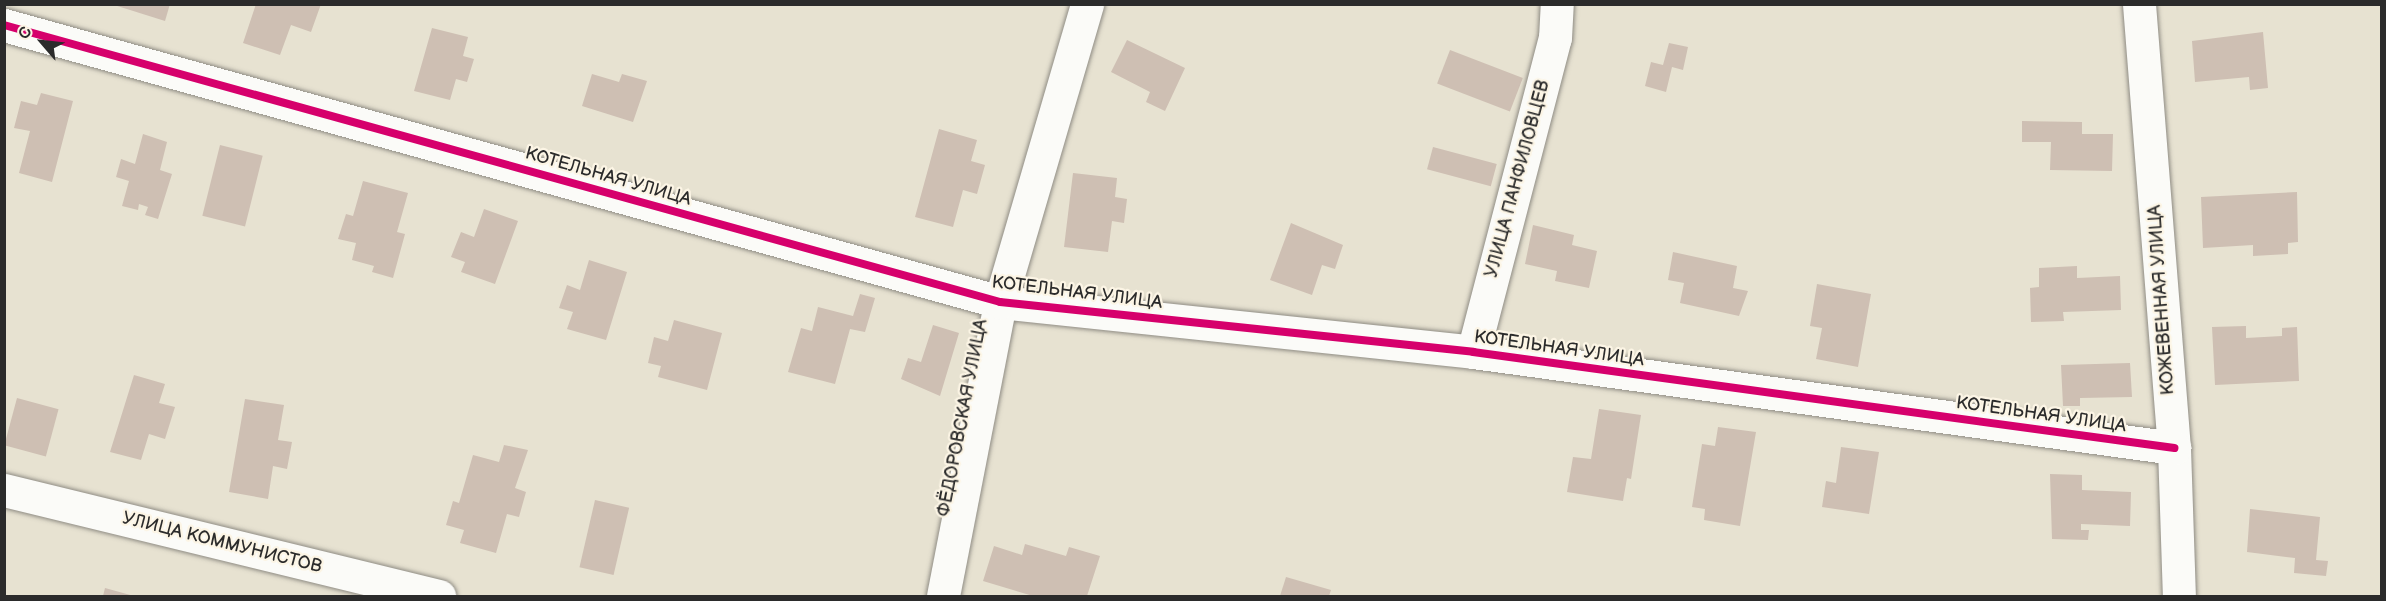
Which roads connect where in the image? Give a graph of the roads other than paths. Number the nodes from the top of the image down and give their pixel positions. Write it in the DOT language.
graph roads {
  1 [pos="1088,4"];
  2 [pos="1557,4"];
  3 [pos="2139,4"];
  4 [pos="4,25"];
  5 [pos="1000,302"];
  6 [pos="1473,352"];
  7 [pos="2174,448"];
  8 [pos="4,490"];
  9 [pos="439,597"];
  10 [pos="944,597"];
  11 [pos="2179,597"];
  1 -- 5 [label="street, ФЁДОРОВСКАЯ УЛИЦА"];
  2 -- 6 [label="street, УЛИЦА ПАНФИЛОВЦЕВ"];
  3 -- 7 [label="street, КОЖЕВЕННАЯ УЛИЦА"];
  4 -- 5 [label="street, КОТЕЛЬНАЯ УЛИЦА"];
  5 -- 6 [label="street, КОТЕЛЬНАЯ УЛИЦА"];
  5 -- 10 [label="street, ФЁДОРОВСКАЯ УЛИЦА"];
  6 -- 7 [label="street, КОТЕЛЬНАЯ УЛИЦА"];
  7 -- 11 [label="street, КОЖЕВЕННАЯ УЛИЦА"];
  8 -- 9 [label="street, УЛИЦА КОММУНИСТОВ"];
}
